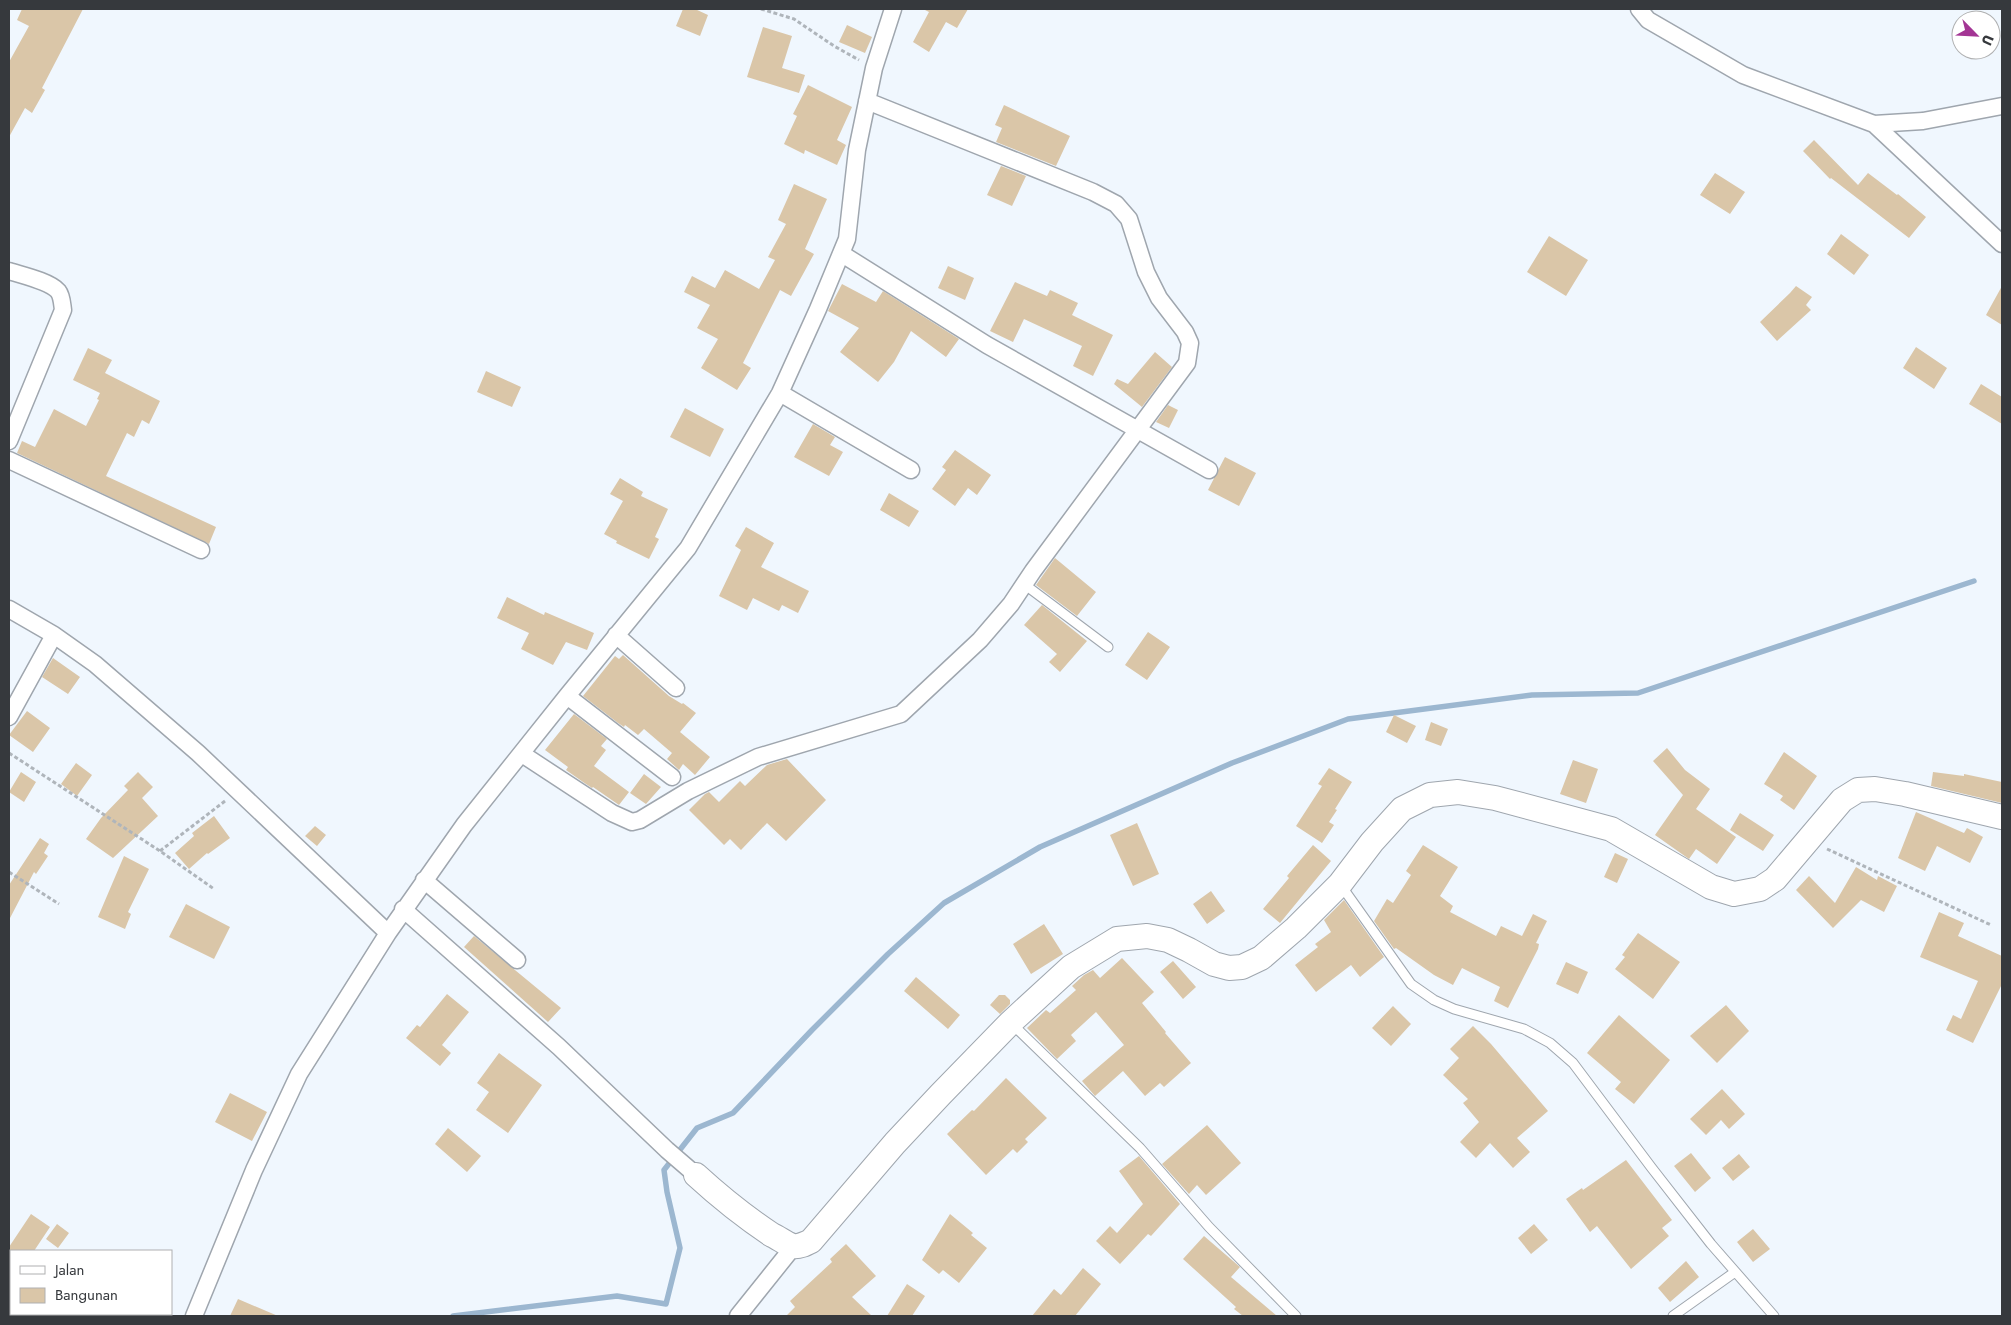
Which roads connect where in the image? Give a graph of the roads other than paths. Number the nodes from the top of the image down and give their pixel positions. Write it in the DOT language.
graph roads {
  1 [pos="893,9"];
  2 [pos="1639,9"];
  3 [pos="867,101"];
  4 [pos="2002,106"];
  5 [pos="1874,124"];
  6 [pos="2002,244"];
  7 [pos="842,254"];
  8 [pos="9,270"];
  9 [pos="780,393"];
  10 [pos="1138,430"];
  11 [pos="9,441"];
  12 [pos="9,460"];
  13 [pos="911,470"];
  14 [pos="1209,470"];
  15 [pos="201,550"];
  16 [pos="1024,584"];
  17 [pos="9,609"];
  18 [pos="54,635"];
  19 [pos="616,635"];
  20 [pos="1108,647"];
  21 [pos="676,688"];
  22 [pos="567,696"];
  23 [pos="9,717"];
  24 [pos="522,754"];
  25 [pos="672,777"];
  26 [pos="2002,817"];
  27 [pos="424,880"];
  28 [pos="1340,884"];
  29 [pos="403,909"];
  30 [pos="388,933"];
  31 [pos="517,960"];
  32 [pos="1010,1023"];
  33 [pos="696,1174"];
  34 [pos="794,1246"];
  35 [pos="1735,1272"];
  36 [pos="194,1316"];
  37 [pos="738,1316"];
  38 [pos="1296,1316"];
  39 [pos="1673,1316"];
  40 [pos="1774,1316"];
  1 -- 3 [label="street"];
  2 -- 5 [label="street"];
  3 -- 7 [label="street"];
  3 -- 10 [label="street"];
  4 -- 5 [label="street"];
  5 -- 6 [label="street"];
  7 -- 9 [label="street"];
  7 -- 10 [label="street"];
  8 -- 11 [label="street"];
  9 -- 13 [label="street"];
  9 -- 19 [label="street"];
  10 -- 14 [label="street"];
  10 -- 16 [label="street"];
  12 -- 15 [label="street"];
  16 -- 20 [label="lane"];
  16 -- 24 [label="street"];
  17 -- 18 [label="street"];
  18 -- 23 [label="street"];
  18 -- 30 [label="street"];
  19 -- 21 [label="street"];
  19 -- 22 [label="street"];
  22 -- 24 [label="street"];
  22 -- 25 [label="street"];
  24 -- 27 [label="street"];
  26 -- 28 [label="street"];
  27 -- 29 [label="street"];
  27 -- 31 [label="street"];
  28 -- 32 [label="street"];
  28 -- 35 [label="lane"];
  29 -- 30 [label="street"];
  29 -- 33 [label="street"];
  30 -- 36 [label="street"];
  32 -- 34 [label="street"];
  32 -- 38 [label="lane"];
  33 -- 34 [label="street"];
  34 -- 37 [label="street"];
  35 -- 39 [label="lane"];
  35 -- 40 [label="lane"];
}
